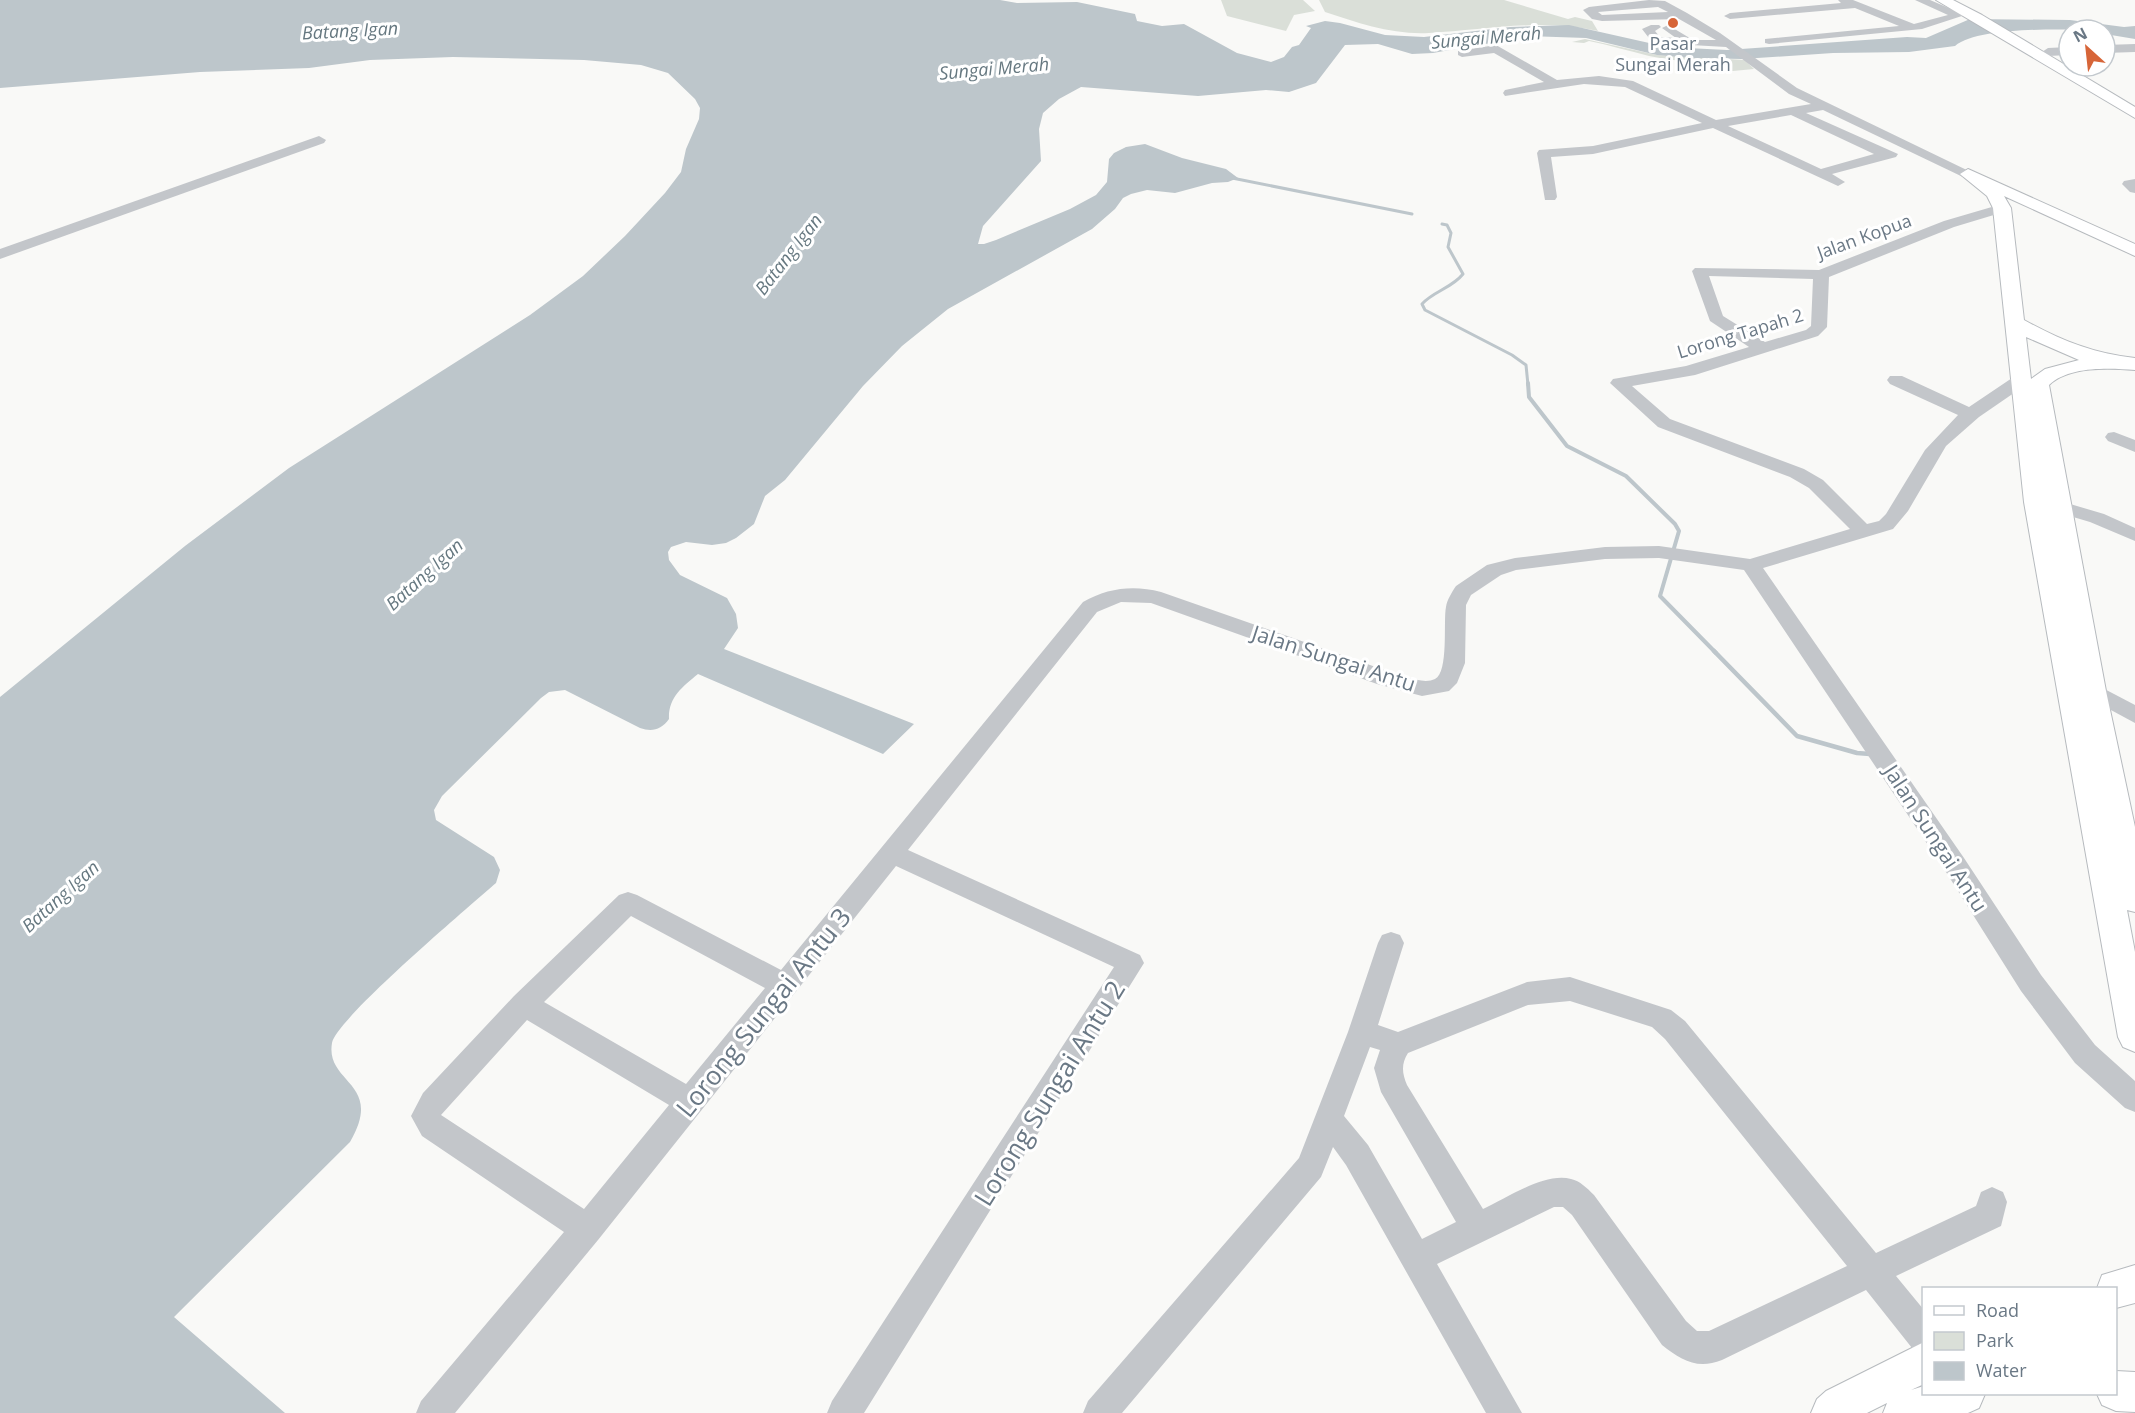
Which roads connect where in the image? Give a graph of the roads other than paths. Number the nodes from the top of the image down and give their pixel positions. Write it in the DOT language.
graph roads {
  1 [pos="1601,0"];
  2 [pos="1832,0"];
  3 [pos="1920,0"];
  4 [pos="1943,0"];
  5 [pos="1956,0"];
  6 [pos="1649,3"];
  7 [pos="1742,3"];
  8 [pos="1849,4"];
  9 [pos="1616,8"];
  10 [pos="1747,14"];
  11 [pos="1683,15"];
  12 [pos="1730,16"];
  13 [pos="1632,17"];
  14 [pos="1982,17"];
  15 [pos="1668,22"];
  16 [pos="1702,26"];
  17 [pos="1654,27"];
  18 [pos="1914,27"];
  19 [pos="2010,34"];
  20 [pos="1769,40"];
  21 [pos="1687,42"];
  22 [pos="1733,46"];
  23 [pos="2135,48"];
  24 [pos="2117,49"];
  25 [pos="2048,52"];
  26 [pos="2057,52"];
  27 [pos="1462,53"];
  28 [pos="2057,57"];
  29 [pos="1540,74"];
  30 [pos="2093,78"];
  31 [pos="1556,84"];
  32 [pos="2135,102"];
  33 [pos="1824,106"];
  34 [pos="1792,111"];
  35 [pos="2135,113"];
  36 [pos="1715,124"];
  37 [pos="319,140"];
  38 [pos="1917,150"];
  39 [pos="1886,155"];
  40 [pos="1821,173"];
  41 [pos="1968,174"];
  42 [pos="1838,182"];
  43 [pos="2135,183"];
  44 [pos="2135,189"];
  45 [pos="1550,197"];
  46 [pos="2002,207"];
  47 [pos="1967,219"];
  48 [pos="2015,228"];
  49 [pos="2094,231"];
  50 [pos="2135,251"];
  51 [pos="0,254"];
  52 [pos="1821,274"];
  53 [pos="2014,322"];
  54 [pos="1762,348"];
  55 [pos="2109,363"];
  56 [pos="2135,364"];
  57 [pos="1896,380"];
  58 [pos="2021,380"];
  59 [pos="1970,414"];
  60 [pos="2114,437"];
  61 [pos="2135,447"];
  62 [pos="2060,507"];
  63 [pos="1864,532"];
  64 [pos="2135,536"];
  65 [pos="1751,565"];
  66 [pos="1090,607"];
  67 [pos="2093,691"];
  68 [pos="2135,715"];
  69 [pos="892,853"];
  70 [pos="2128,889"];
  71 [pos="1391,943"];
  72 [pos="785,985"];
  73 [pos="524,1004"];
  74 [pos="1362,1032"];
  75 [pos="2135,1037"];
  76 [pos="1398,1044"];
  77 [pos="2135,1099"];
  78 [pos="690,1102"];
  79 [pos="1329,1120"];
  80 [pos="1992,1202"];
  81 [pos="1477,1228"];
  82 [pos="587,1229"];
  83 [pos="1416,1258"];
  84 [pos="1872,1272"];
  85 [pos="2135,1284"];
  86 [pos="2117,1288"];
  87 [pos="1922,1335"];
  88 [pos="1922,1363"];
  89 [pos="2117,1391"];
  90 [pos="2135,1392"];
  91 [pos="1962,1395"];
  92 [pos="433,1413"];
  93 [pos="844,1413"];
  94 [pos="1100,1413"];
  95 [pos="1505,1413"];
  96 [pos="1831,1413"];
  97 [pos="1903,1413"];
  1 -- 9 [label="street"];
  2 -- 8 [label="street"];
  3 -- 18 [label="street"];
  4 -- 14 [label="main road"];
  5 -- 14 [label="main road"];
  6 -- 9 [label="street"];
  6 -- 11 [label="street"];
  6 -- 15 [label="street"];
  7 -- 10 [label="street"];
  8 -- 10 [label="street"];
  8 -- 18 [label="street"];
  9 -- 13 [label="street"];
  9 -- 13 [label="street"];
  10 -- 12 [label="street"];
  11 -- 15 [label="street"];
  11 -- 16 [label="street"];
  13 -- 15 [label="street"];
  13 -- 17 [label="street"];
  14 -- 19 [label="main road"];
  15 -- 16 [label="street"];
  15 -- 17 [label="street"];
  15 -- 21 [label="street"];
  16 -- 22 [label="street"];
  17 -- 21 [label="street"];
  18 -- 20 [label="street"];
  19 -- 25 [label="main road"];
  19 -- 35 [label="main road"];
  21 -- 22 [label="street"];
  22 -- 33 [label="street"];
  23 -- 24 [label="street"];
  25 -- 26 [label="street"];
  25 -- 28 [label="main road"];
  27 -- 29 [label="street"];
  29 -- 31 [label="street"];
  29 -- 31 [label="street"];
  30 -- 32 [label="main road"];
  31 -- 36 [label="street"];
  33 -- 34 [label="street"];
  33 -- 38 [label="street"];
  34 -- 36 [label="street"];
  34 -- 39 [label="street"];
  36 -- 40 [label="street"];
  36 -- 45 [label="street"];
  37 -- 51 [label="street"];
  38 -- 39 [label="street"];
  38 -- 41 [label="street"];
  39 -- 40 [label="street"];
  40 -- 42 [label="street"];
  41 -- 46 [label="main road"];
  41 -- 49 [label="main road"];
  43 -- 44 [label="street"];
  46 -- 47 [label="street, Jalan Kopua"];
  46 -- 48 [label="main road"];
  47 -- 48 [label="street"];
  47 -- 52 [label="street, Jalan Kopua"];
  48 -- 49 [label="main road"];
  48 -- 53 [label="main road"];
  49 -- 50 [label="main road"];
  52 -- 54 [label="street, Lorong Tapah 2"];
  52 -- 54 [label="street, Jalan Kopua"];
  53 -- 55 [label="main road"];
  53 -- 58 [label="main road"];
  54 -- 63 [label="street, Lorong Tapah 2"];
  55 -- 56 [label="main road"];
  55 -- 62 [label="main road"];
  57 -- 59 [label="street"];
  58 -- 59 [label="street, Jalan Sungai Antu"];
  58 -- 70 [label="main road"];
  59 -- 63 [label="street, Jalan Sungai Antu"];
  60 -- 61 [label="street"];
  62 -- 64 [label="street"];
  62 -- 67 [label="main road"];
  63 -- 65 [label="street, Jalan Sungai Antu"];
  65 -- 66 [label="street, Jalan Sungai Antu"];
  65 -- 77 [label="street, Jalan Sungai Antu"];
  66 -- 69 [label="street, Lorong Sungai Antu 3"];
  67 -- 68 [label="street"];
  67 -- 70 [label="main road"];
  69 -- 72 [label="street, Lorong Sungai Antu 3"];
  69 -- 93 [label="street, Lorong Sungai Antu 2"];
  70 -- 75 [label="main road"];
  71 -- 74 [label="street"];
  72 -- 73 [label="street"];
  72 -- 78 [label="street, Lorong Sungai Antu 3"];
  73 -- 78 [label="street"];
  73 -- 82 [label="street"];
  74 -- 76 [label="street"];
  74 -- 79 [label="street"];
  76 -- 81 [label="street"];
  76 -- 84 [label="street"];
  78 -- 82 [label="street, Lorong Sungai Antu 3"];
  79 -- 83 [label="street"];
  79 -- 94 [label="street"];
  80 -- 84 [label="street"];
  81 -- 83 [label="street"];
  81 -- 84 [label="street"];
  82 -- 92 [label="street, Lorong Sungai Antu 3"];
  83 -- 95 [label="street"];
  84 -- 87 [label="street"];
  85 -- 86 [label="main road"];
  88 -- 96 [label="main road"];
  89 -- 90 [label="main road"];
  91 -- 97 [label="main road"];
}
